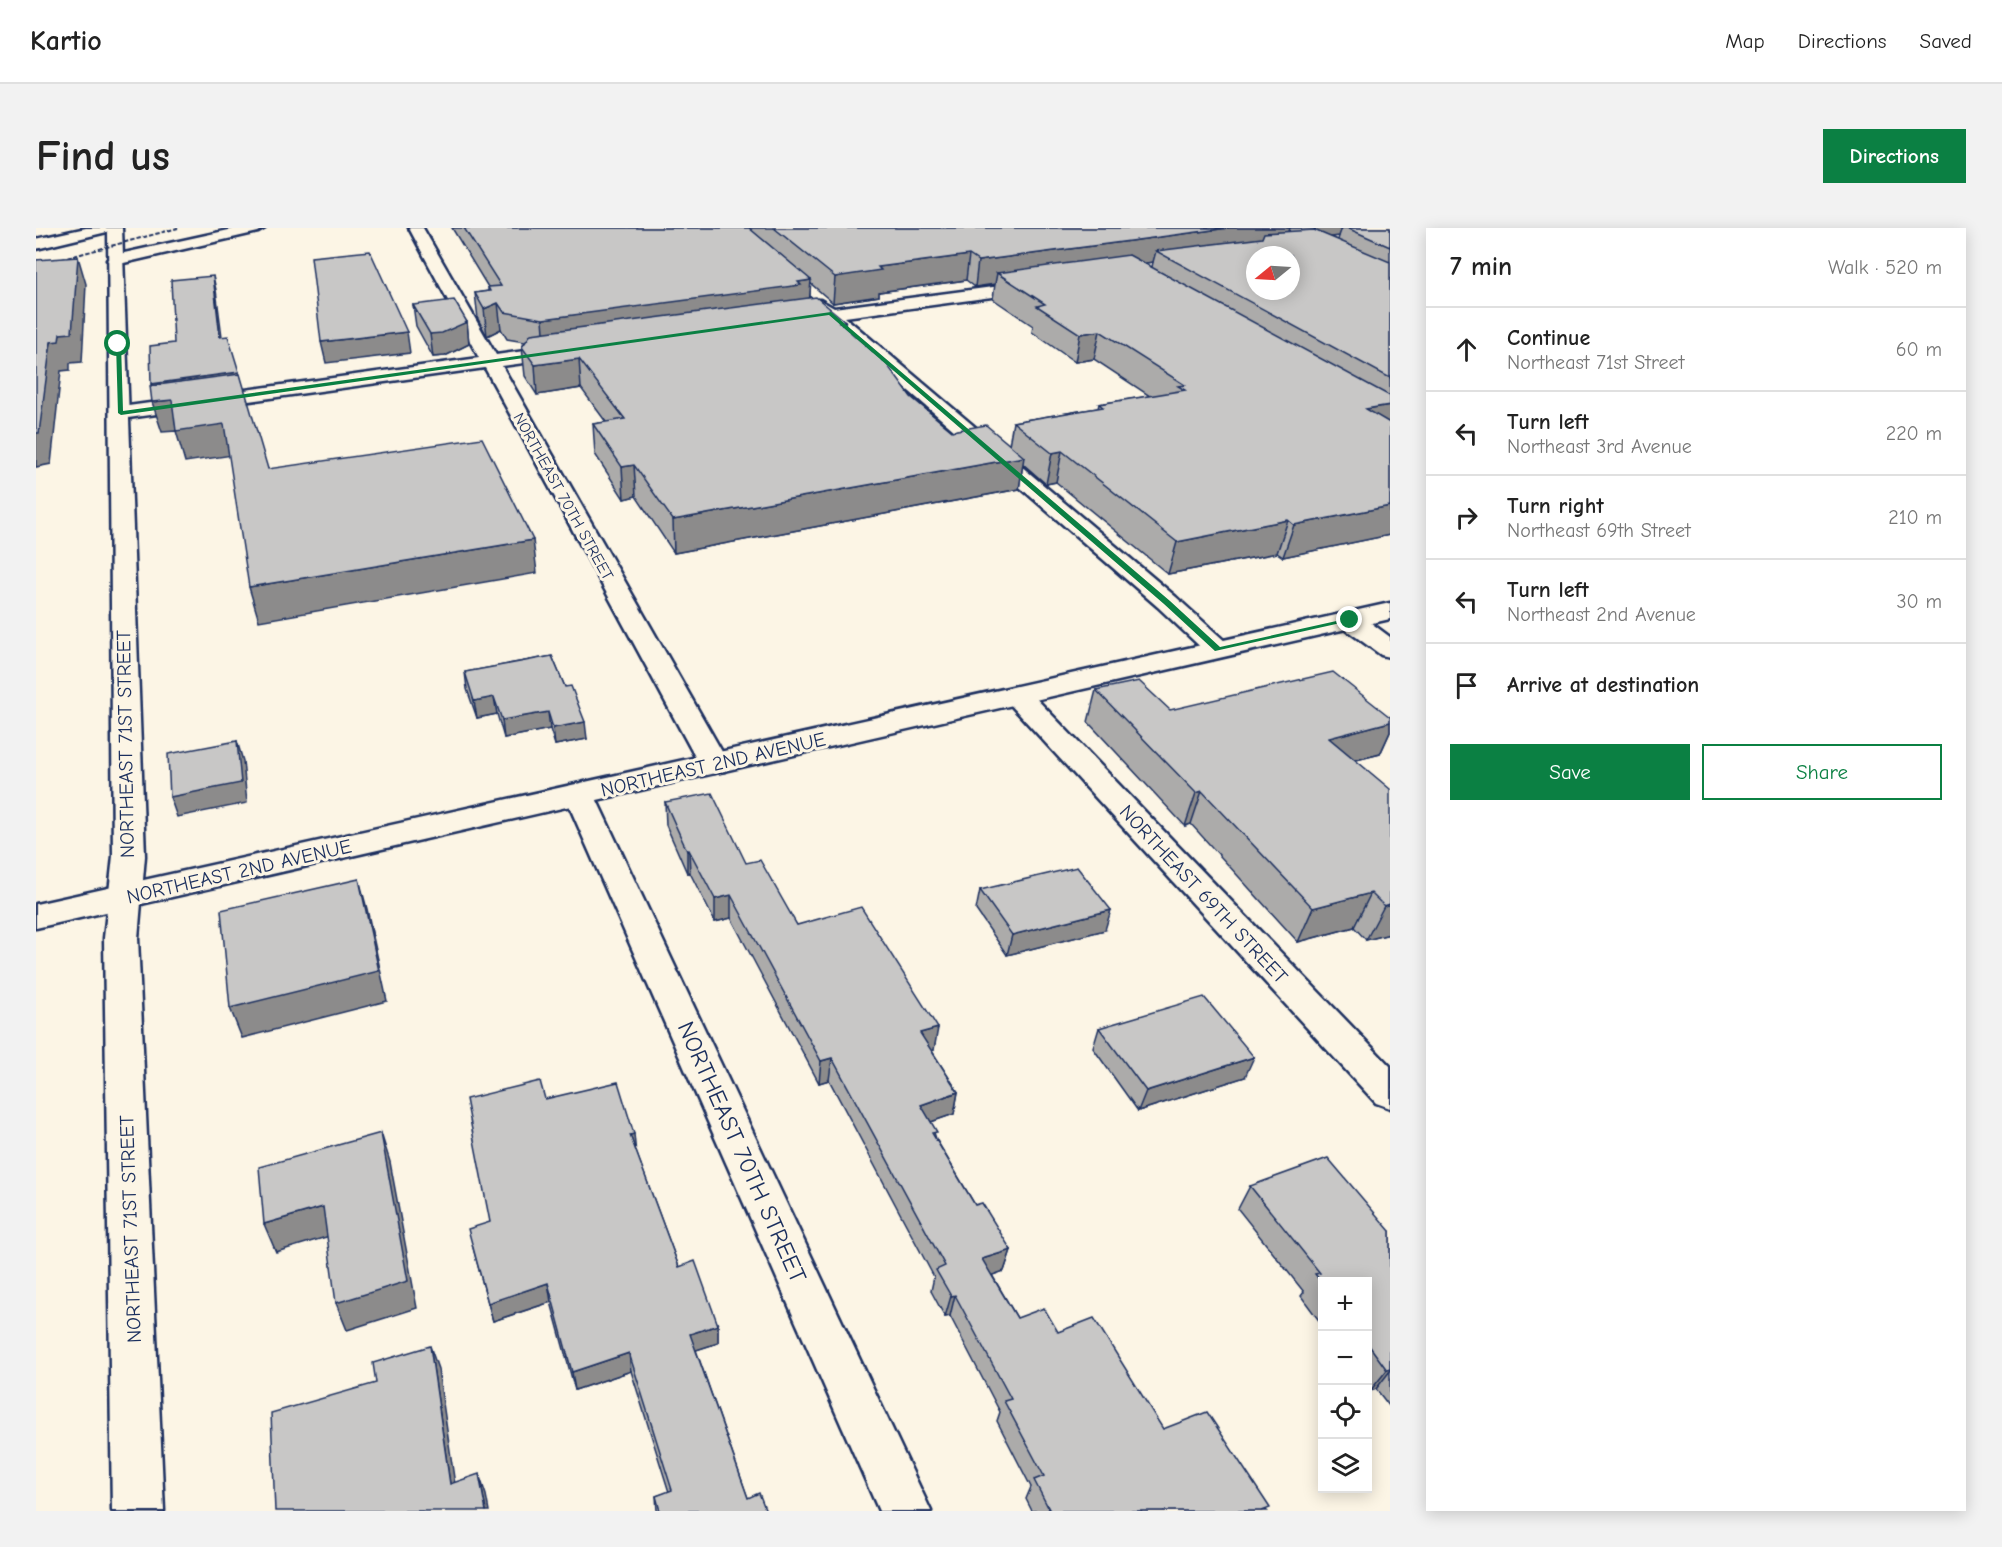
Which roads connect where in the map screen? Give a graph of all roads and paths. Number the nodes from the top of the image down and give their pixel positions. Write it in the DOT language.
graph roads {
  1 [pos="106,228"];
  2 [pos="115,228"];
  3 [pos="258,228"];
  4 [pos="416,228"];
  5 [pos="36,244"];
  6 [pos="115,260"];
  7 [pos="1056,283"];
  8 [pos="804,291"];
  9 [pos="831,314"];
  10 [pos="772,322"];
  11 [pos="584,349"];
  12 [pos="489,362"];
  13 [pos="121,413"];
  14 [pos="1390,611"];
  15 [pos="1350,620"];
  16 [pos="1218,649"];
  17 [pos="1390,650"];
  18 [pos="1018,696"];
  19 [pos="714,764"];
  20 [pos="579,794"];
  21 [pos="125,896"];
  22 [pos="36,916"];
  23 [pos="1390,1092"];
  24 [pos="138,1511"];
  25 [pos="905,1511"];
  1 -- 5 [label="street"];
  2 -- 6 [label="street, NORTHEAST 71ST STREET"];
  3 -- 6 [label="street"];
  4 -- 12 [label="street, NORTHEAST 70TH STREET"];
  6 -- 13 [label="street, NORTHEAST 71ST STREET"];
  7 -- 9 [label="street"];
  8 -- 9 [label="street"];
  9 -- 10 [label="street"];
  9 -- 16 [label="street"];
  11 -- 12 [label="street"];
  12 -- 13 [label="street"];
  12 -- 19 [label="street, NORTHEAST 70TH STREET"];
  13 -- 21 [label="street, NORTHEAST 71ST STREET"];
  14 -- 15 [label="street, NORTHEAST 2ND AVENUE"];
  15 -- 16 [label="street, NORTHEAST 2ND AVENUE"];
  15 -- 17 [label="street"];
  16 -- 18 [label="street, NORTHEAST 2ND AVENUE"];
  18 -- 19 [label="street, NORTHEAST 2ND AVENUE"];
  18 -- 23 [label="street, NORTHEAST 69TH STREET"];
  19 -- 20 [label="street, NORTHEAST 2ND AVENUE"];
  20 -- 21 [label="street, NORTHEAST 2ND AVENUE"];
  20 -- 25 [label="street, NORTHEAST 70TH STREET"];
  21 -- 22 [label="street, NORTHEAST 2ND AVENUE"];
  21 -- 24 [label="street, NORTHEAST 71ST STREET"];
}
